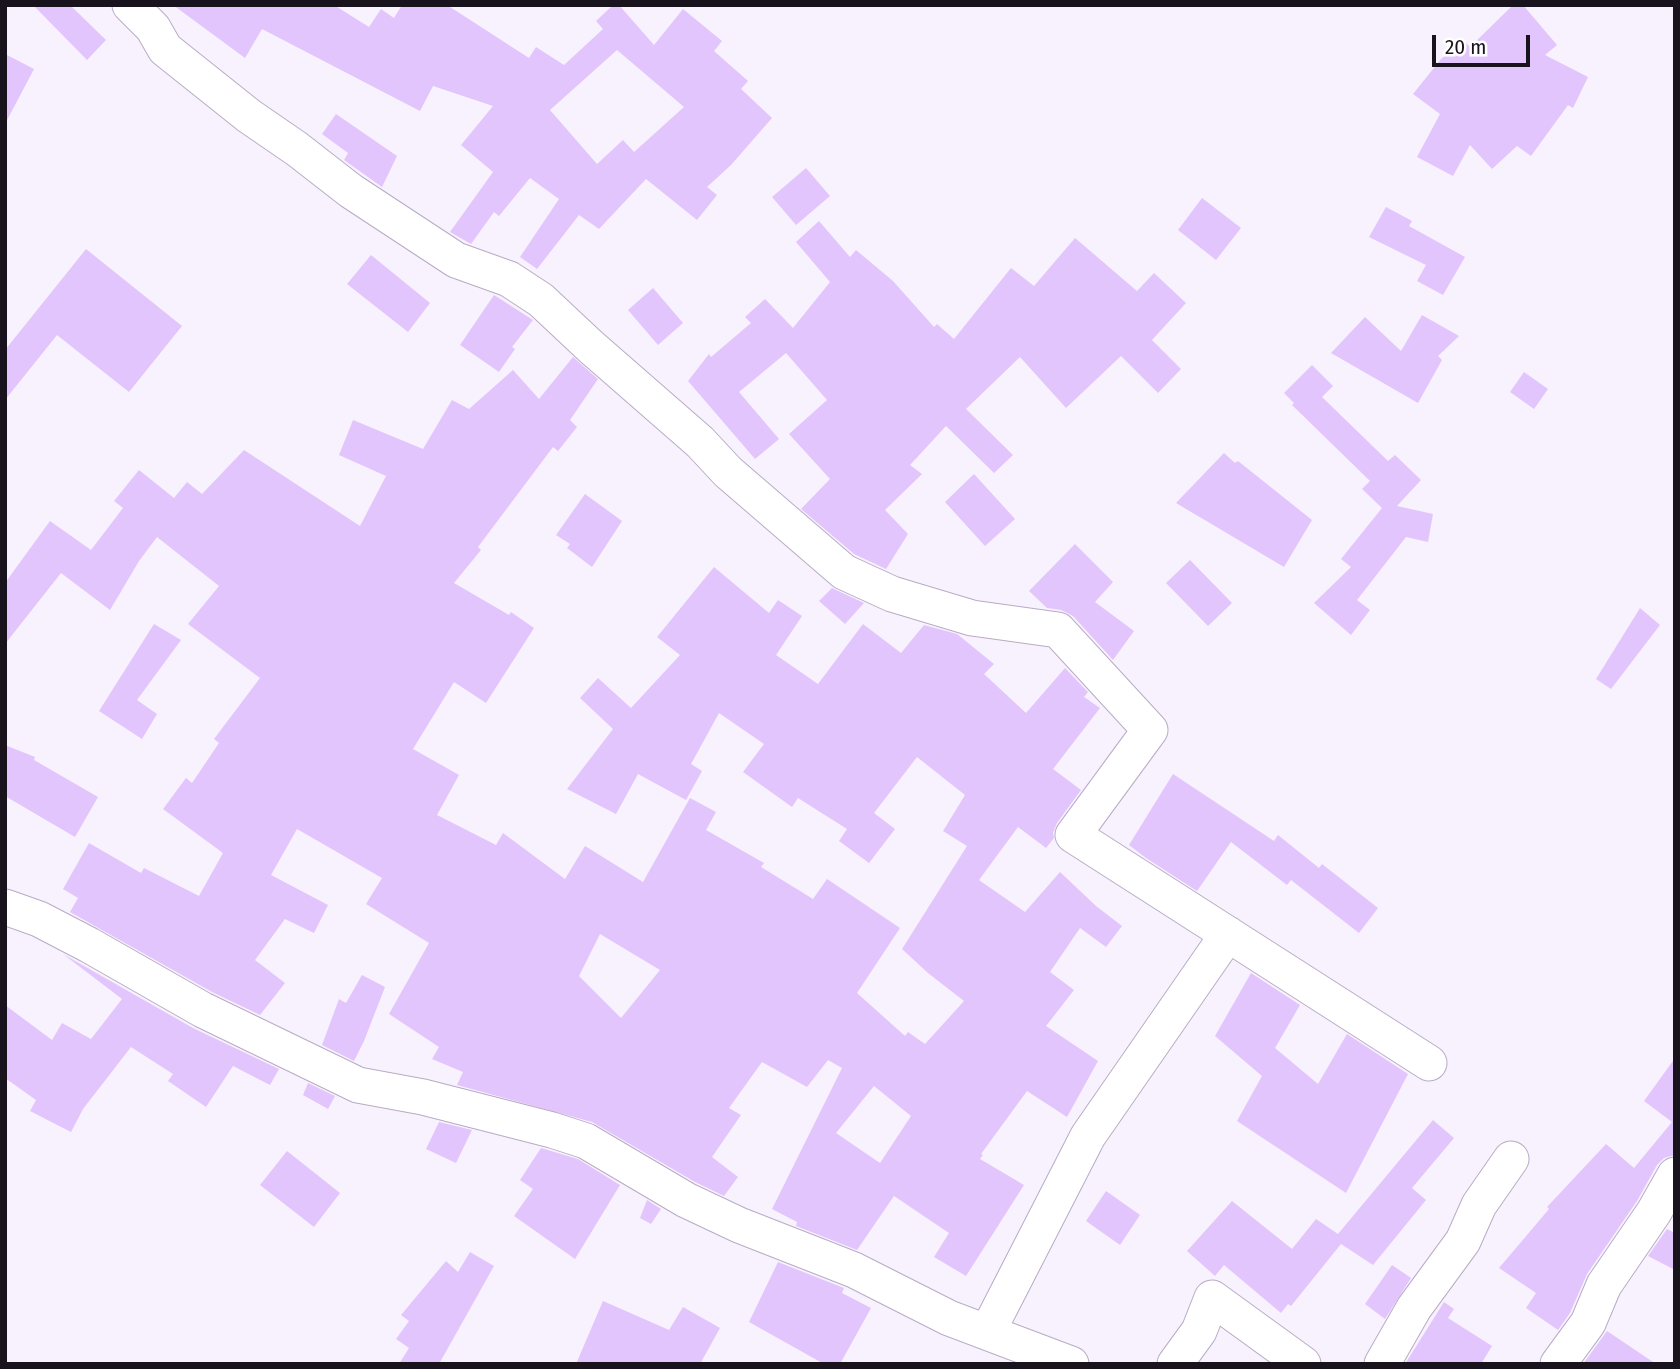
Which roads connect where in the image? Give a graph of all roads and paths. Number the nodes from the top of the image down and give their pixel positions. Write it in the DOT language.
graph roads {
  1 [pos="130,5"];
  2 [pos="5,907"];
  3 [pos="1228,934"];
  4 [pos="1429,1063"];
  5 [pos="1511,1159"];
  6 [pos="1675,1175"];
  7 [pos="988,1331"];
  8 [pos="1071,1364"];
  9 [pos="1175,1364"];
  10 [pos="1303,1364"];
  11 [pos="1382,1364"];
  12 [pos="1558,1364"];
  1 -- 3 [label="street"];
  2 -- 7 [label="street"];
  3 -- 4 [label="street"];
  3 -- 7 [label="street"];
  5 -- 11 [label="street"];
  6 -- 12 [label="street"];
  7 -- 8 [label="street"];
  9 -- 10 [label="street"];
}
